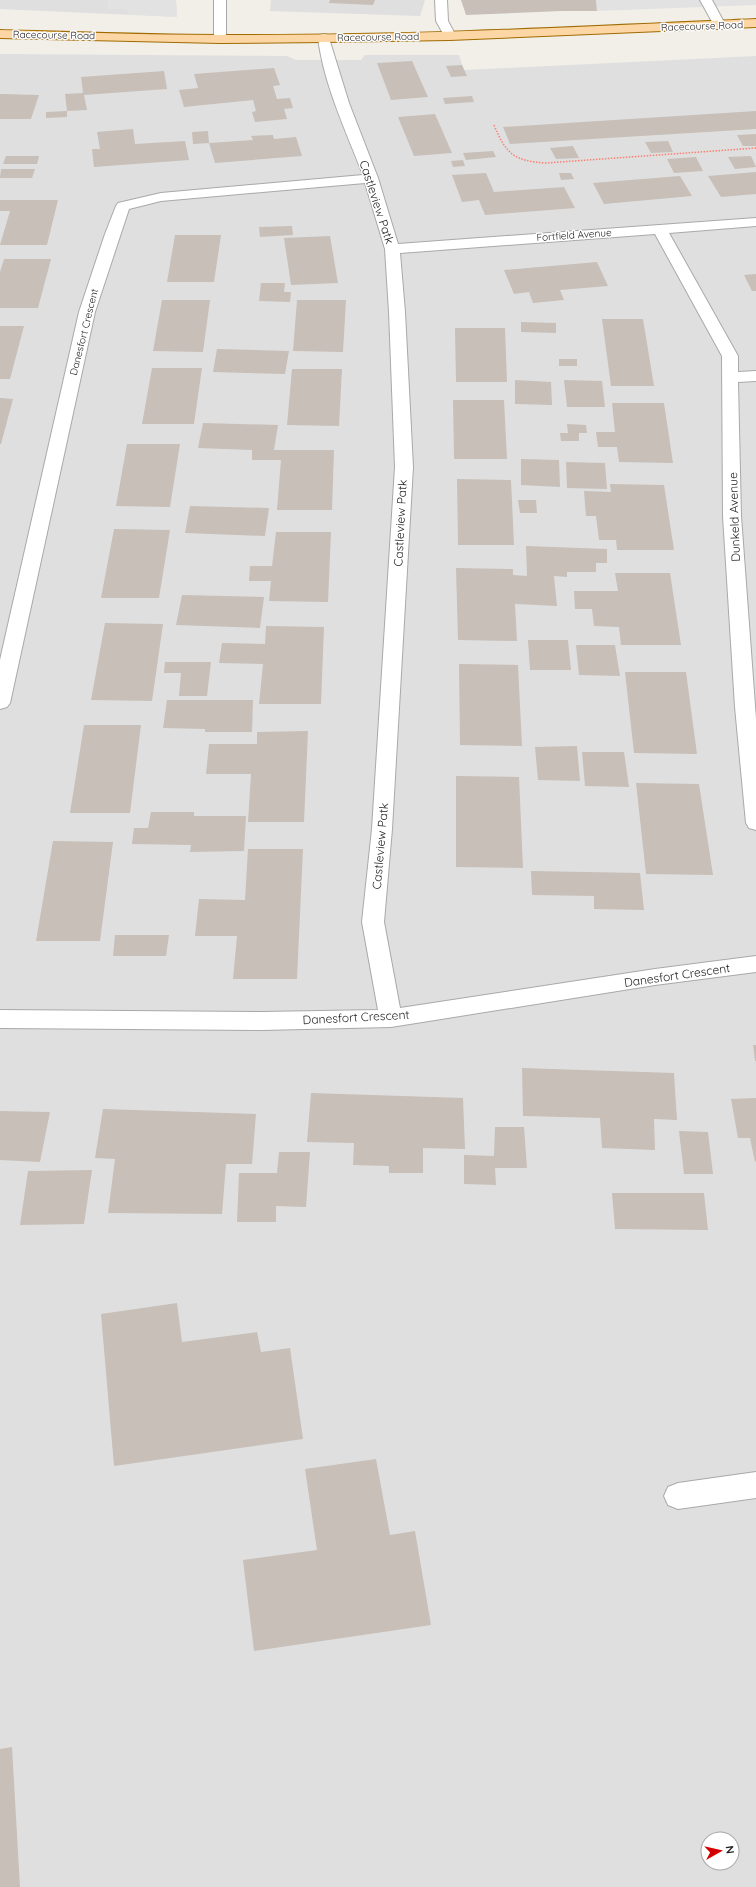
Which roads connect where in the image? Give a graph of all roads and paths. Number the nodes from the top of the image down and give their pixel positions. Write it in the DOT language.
graph roads {
  1 [pos="220,0"];
  2 [pos="441,0"];
  3 [pos="706,0"];
  4 [pos="756,23"];
  5 [pos="720,26"];
  6 [pos="0,34"];
  7 [pos="450,36"];
  8 [pos="324,38"];
  9 [pos="220,39"];
  10 [pos="494,124"];
  11 [pos="756,148"];
  12 [pos="371,178"];
  13 [pos="756,222"];
  14 [pos="660,229"];
  15 [pos="392,249"];
  16 [pos="756,376"];
  17 [pos="731,377"];
  18 [pos="0,703"];
  19 [pos="756,823"];
  20 [pos="756,964"];
  21 [pos="391,1018"];
  22 [pos="0,1019"];
  23 [pos="756,1485"];
  24 [pos="678,1496"];
  1 -- 9 [label="street"];
  2 -- 7 [label="street"];
  3 -- 5 [label="street"];
  4 -- 5 [label="main road, Racecourse Road"];
  5 -- 7 [label="main road, Racecourse Road"];
  6 -- 9 [label="main road, Racecourse Road"];
  7 -- 8 [label="main road, Racecourse Road"];
  8 -- 9 [label="main road, Racecourse Road"];
  8 -- 12 [label="street, Castleview Patk"];
  10 -- 11 [label="path"];
  12 -- 15 [label="street, Castleview Patk"];
  12 -- 18 [label="street, Danesfort Crescent"];
  13 -- 14 [label="street, Fortfield Avenue"];
  14 -- 15 [label="street, Fortfield Avenue"];
  14 -- 17 [label="street, Dunkeld Avenue"];
  15 -- 21 [label="street, Castleview Patk"];
  16 -- 17 [label="street"];
  17 -- 19 [label="street, Dunkeld Avenue"];
  20 -- 21 [label="street, Danesfort Crescent"];
  21 -- 22 [label="street, Danesfort Crescent"];
  23 -- 24 [label="street"];
}
